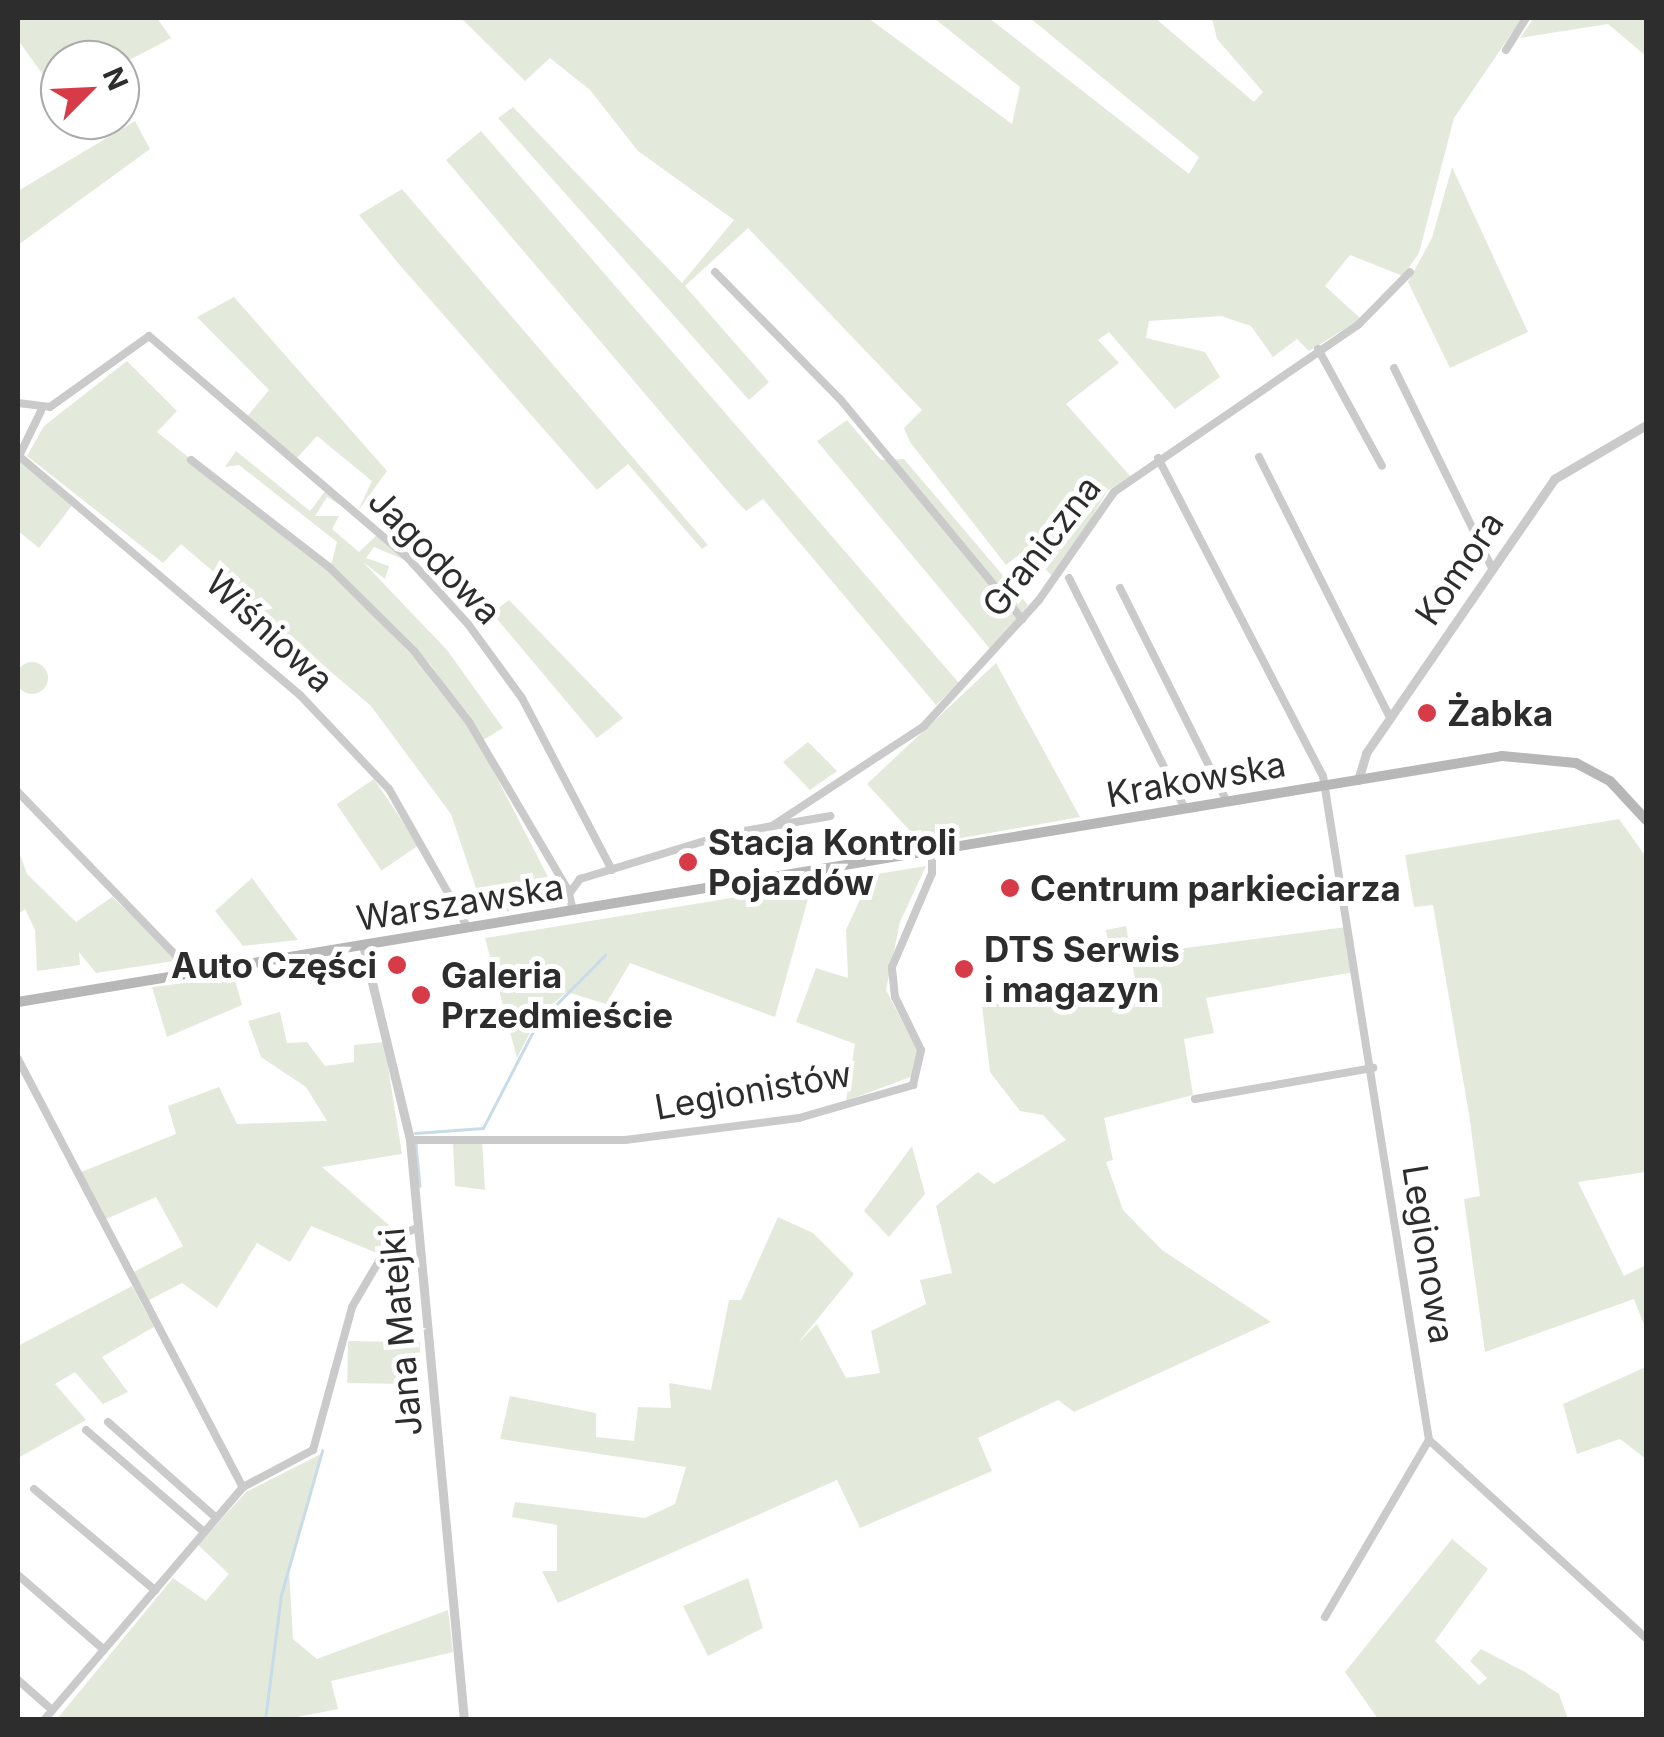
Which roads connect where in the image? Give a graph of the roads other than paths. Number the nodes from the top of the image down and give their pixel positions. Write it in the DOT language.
graph roads {
  1 [pos="1526,18"];
  2 [pos="1506,50"];
  3 [pos="715,272"];
  4 [pos="1410,272"];
  5 [pos="1318,349"];
  6 [pos="1394,368"];
  7 [pos="18,403"];
  8 [pos="41,411"];
  9 [pos="1646,425"];
  10 [pos="1258,457"];
  11 [pos="1158,458"];
  12 [pos="191,460"];
  13 [pos="1382,466"];
  14 [pos="1492,568"];
  15 [pos="1069,578"];
  16 [pos="1120,588"];
  17 [pos="1022,619"];
  18 [pos="1390,718"];
  19 [pos="1358,780"];
  20 [pos="1325,786"];
  21 [pos="18,792"];
  22 [pos="1226,802"];
  23 [pos="1185,808"];
  24 [pos="830,816"];
  25 [pos="1646,820"];
  26 [pos="772,826"];
  27 [pos="932,852"];
  28 [pos="612,870"];
  29 [pos="734,884"];
  30 [pos="569,892"];
  31 [pos="573,911"];
  32 [pos="468,928"];
  33 [pos="364,946"];
  34 [pos="193,973"];
  35 [pos="18,1002"];
  36 [pos="18,1059"];
  37 [pos="1373,1068"];
  38 [pos="1196,1099"];
  39 [pos="410,1140"];
  40 [pos="418,1228"];
  41 [pos="108,1422"];
  42 [pos="86,1430"];
  43 [pos="1429,1440"];
  44 [pos="242,1487"];
  45 [pos="34,1489"];
  46 [pos="216,1518"];
  47 [pos="204,1532"];
  48 [pos="18,1575"];
  49 [pos="155,1590"];
  50 [pos="1325,1616"];
  51 [pos="1646,1638"];
  52 [pos="104,1649"];
  53 [pos="18,1680"];
  54 [pos="52,1710"];
  55 [pos="44,1720"];
  56 [pos="464,1720"];
  1 -- 2 [label="street"];
  3 -- 17 [label="street"];
  4 -- 5 [label="street, Graniczna"];
  5 -- 11 [label="street, Graniczna"];
  5 -- 13 [label="street"];
  6 -- 14 [label="street"];
  7 -- 8 [label="street"];
  8 -- 28 [label="street, Jagodowa"];
  8 -- 32 [label="street, Wiśniowa"];
  9 -- 14 [label="street, Komora"];
  10 -- 18 [label="street"];
  11 -- 17 [label="street, Graniczna"];
  11 -- 20 [label="street, Legionowa"];
  12 -- 30 [label="street"];
  14 -- 18 [label="street, Komora"];
  15 -- 23 [label="street"];
  16 -- 22 [label="street"];
  17 -- 26 [label="street, Graniczna"];
  18 -- 19 [label="street, Komora"];
  19 -- 20 [label="main road, Krakowska"];
  19 -- 25 [label="main road, Krakowska"];
  20 -- 22 [label="main road, Krakowska"];
  20 -- 37 [label="street, Legionowa"];
  21 -- 34 [label="street"];
  22 -- 23 [label="main road, Krakowska"];
  23 -- 27 [label="main road, Krakowska"];
  24 -- 26 [label="street, Graniczna"];
  26 -- 28 [label="street, Graniczna"];
  27 -- 29 [label="main road, Krakowska"];
  27 -- 39 [label="street, Legionistów"];
  28 -- 30 [label="street, Graniczna"];
  29 -- 31 [label="main road, Warszawska"];
  30 -- 31 [label="street"];
  31 -- 32 [label="main road, Warszawska"];
  32 -- 33 [label="main road, Warszawska"];
  33 -- 34 [label="main road, Warszawska"];
  33 -- 39 [label="street, Jana Matejki"];
  34 -- 35 [label="main road, Warszawska"];
  36 -- 44 [label="street"];
  37 -- 38 [label="street"];
  37 -- 43 [label="street, Legionowa"];
  39 -- 40 [label="street, Jana Matejki"];
  40 -- 44 [label="street"];
  40 -- 56 [label="street, Jana Matejki"];
  41 -- 46 [label="street"];
  42 -- 47 [label="street"];
  43 -- 50 [label="street"];
  43 -- 51 [label="street"];
  44 -- 46 [label="street"];
  45 -- 49 [label="street"];
  46 -- 47 [label="street"];
  47 -- 49 [label="street"];
  48 -- 52 [label="street"];
  49 -- 52 [label="street"];
  52 -- 54 [label="street"];
  53 -- 54 [label="street"];
  54 -- 55 [label="street"];
}
